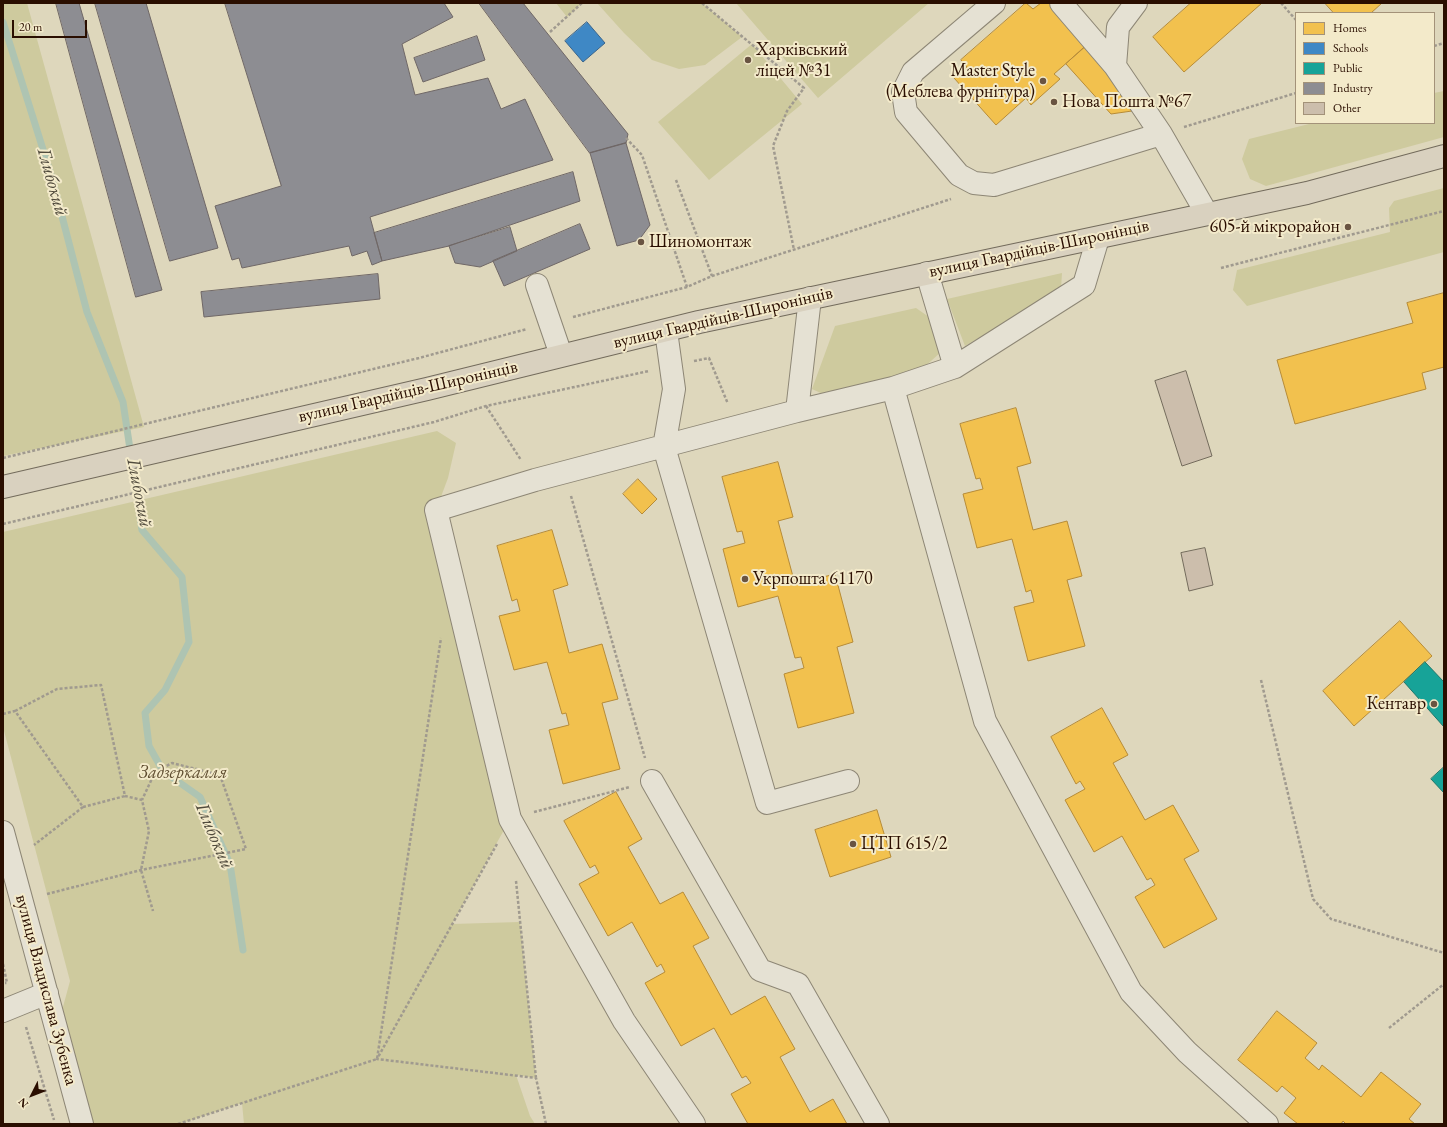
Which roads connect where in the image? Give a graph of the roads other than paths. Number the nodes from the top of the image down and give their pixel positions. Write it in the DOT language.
graph roads {
  1 [pos="994,3"];
  2 [pos="1061,3"];
  3 [pos="1136,3"];
  4 [pos="1116,66"];
  5 [pos="1161,134"];
  6 [pos="1444,156"];
  7 [pos="1207,214"];
  8 [pos="1098,238"];
  9 [pos="927,273"];
  10 [pos="537,286"];
  11 [pos="810,298"];
  12 [pos="666,331"];
  13 [pos="562,355"];
  14 [pos="955,368"];
  15 [pos="893,388"];
  16 [pos="797,411"];
  17 [pos="664,447"];
  18 [pos="3,487"];
  19 [pos="652,781"];
  20 [pos="848,781"];
  21 [pos="3,832"];
  22 [pos="47,993"];
  23 [pos="11,1008"];
  24 [pos="82,1124"];
  25 [pos="694,1124"];
  26 [pos="878,1124"];
  27 [pos="1267,1124"];
  1 -- 5 [label="street"];
  2 -- 4 [label="street"];
  3 -- 4 [label="street"];
  4 -- 5 [label="street"];
  5 -- 7 [label="street"];
  6 -- 7 [label="main road, вулиця Гвардійців-Широнінців"];
  7 -- 8 [label="main road, вулиця Гвардійців-Широнінців"];
  8 -- 9 [label="main road, вулиця Гвардійців-Широнінців"];
  8 -- 14 [label="street"];
  9 -- 11 [label="main road, вулиця Гвардійців-Широнінців"];
  9 -- 14 [label="street"];
  10 -- 13 [label="street"];
  11 -- 12 [label="main road, вулиця Гвардійців-Широнінців"];
  11 -- 16 [label="street"];
  12 -- 13 [label="main road, вулиця Гвардійців-Широнінців"];
  12 -- 17 [label="street"];
  13 -- 18 [label="main road, вулиця Гвардійців-Широнінців"];
  14 -- 15 [label="street"];
  15 -- 16 [label="street"];
  15 -- 27 [label="street"];
  16 -- 17 [label="street"];
  17 -- 20 [label="street"];
  17 -- 25 [label="street"];
  19 -- 26 [label="street"];
  21 -- 22 [label="street, вулиця Владислава Зубенка"];
  22 -- 23 [label="street"];
  22 -- 24 [label="street, вулиця Владислава Зубенка"];
}
